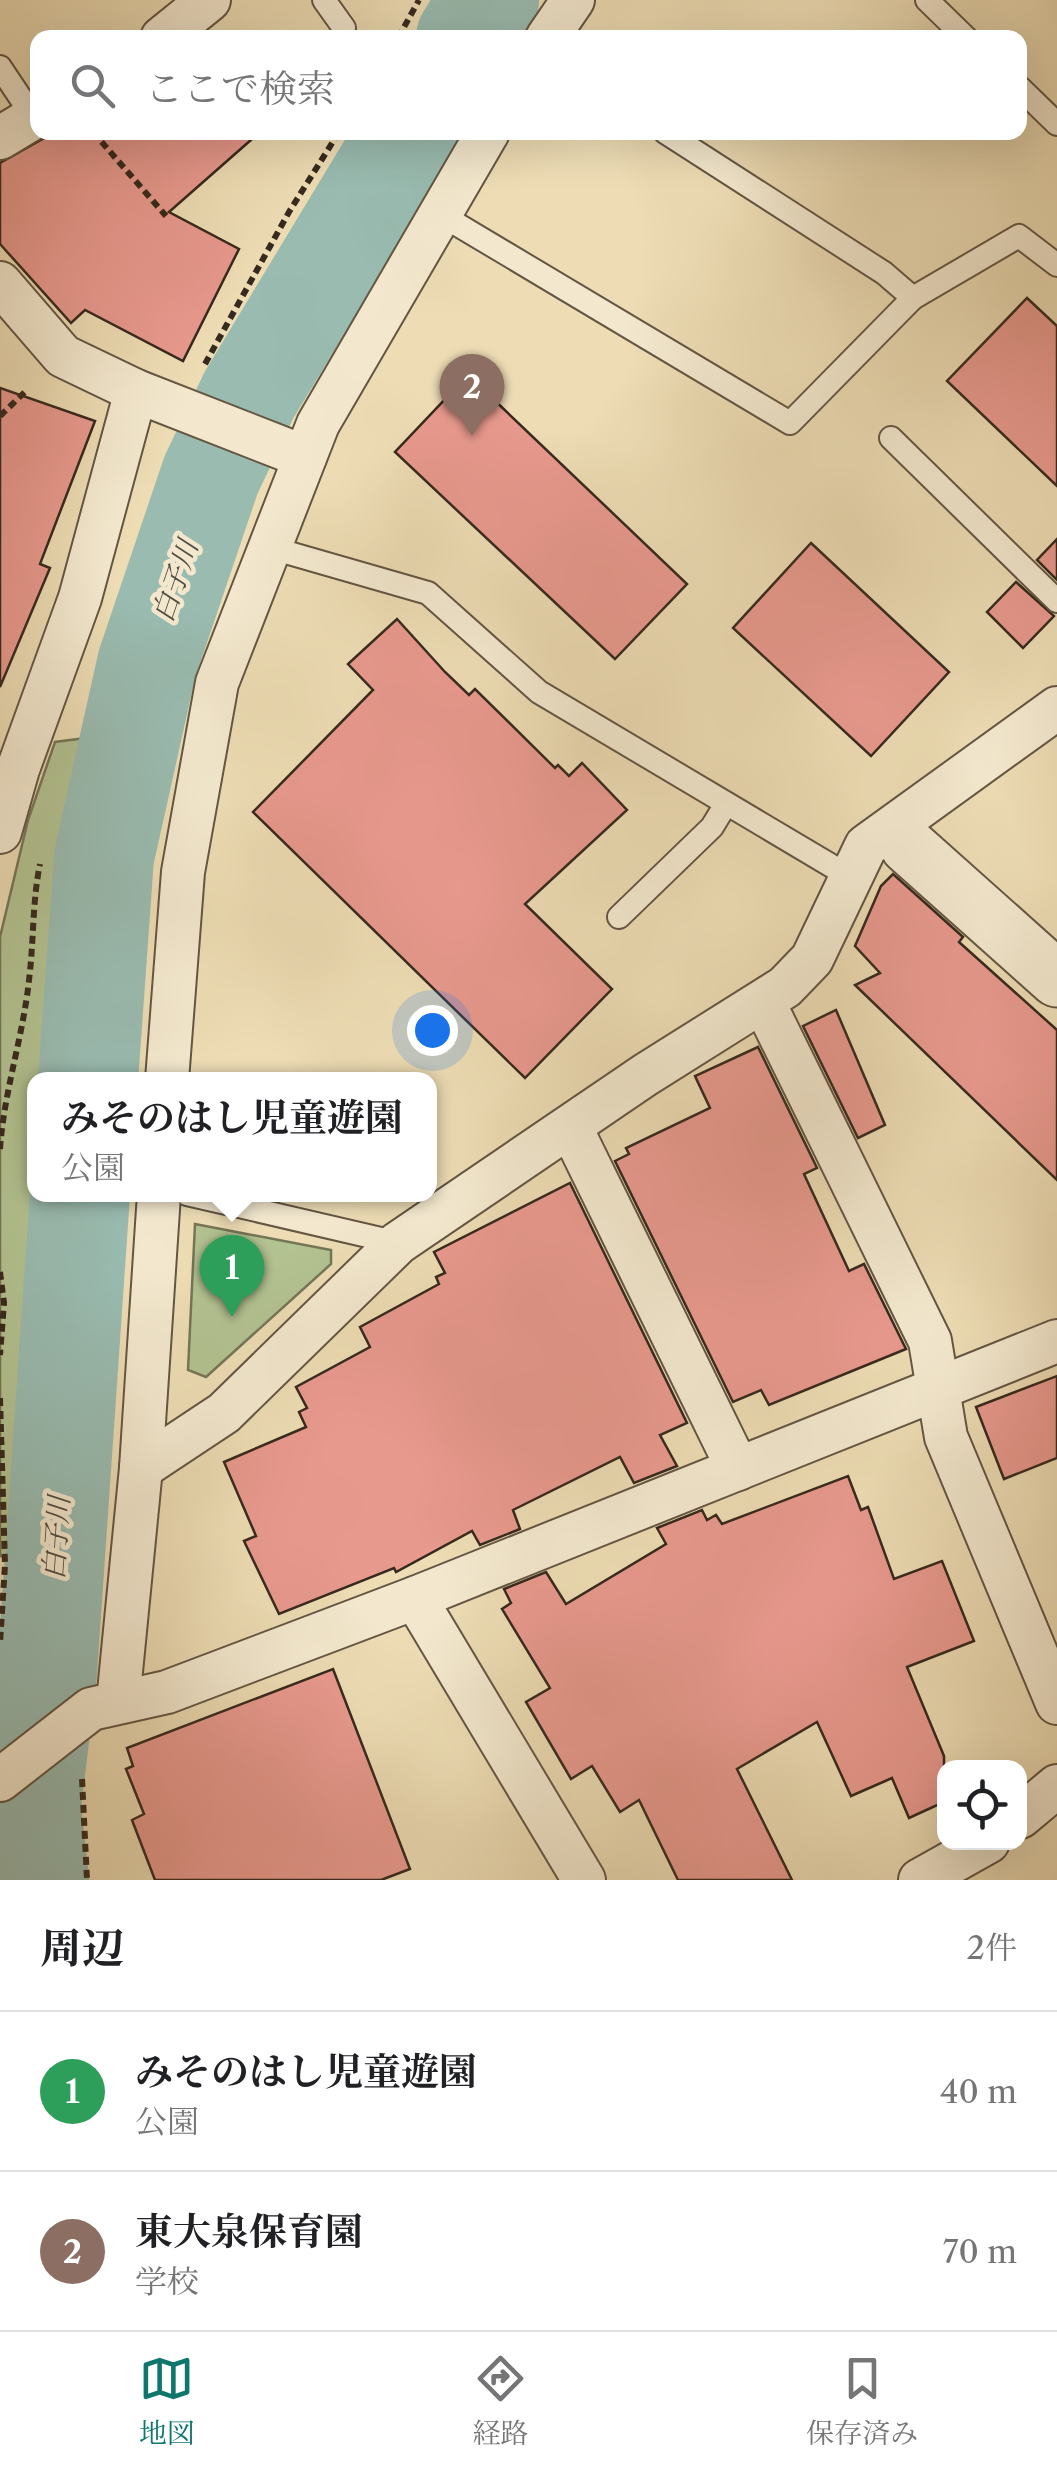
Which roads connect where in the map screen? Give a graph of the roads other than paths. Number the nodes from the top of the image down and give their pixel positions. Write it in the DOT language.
graph roads {
  1 [pos="209,0"];
  2 [pos="324,0"];
  3 [pos="572,0"];
  4 [pos="927,0"];
  5 [pos="344,28"];
  6 [pos="172,30"];
  7 [pos="553,30"];
  8 [pos="958,30"];
  9 [pos="0,67"];
  10 [pos="1027,95"];
  11 [pos="24,124"];
  12 [pos="1057,124"];
  13 [pos="483,140"];
  14 [pos="678,140"];
  15 [pos="438,212"];
  16 [pos="1057,265"];
  17 [pos="0,283"];
  18 [pos="913,298"];
  19 [pos="136,392"];
  20 [pos="891,438"];
  21 [pos="291,451"];
  22 [pos="268,546"];
  23 [pos="1057,601"];
  24 [pos="1057,708"];
  25 [pos="9,770"];
  26 [pos="726,804"];
  27 [pos="0,832"];
  28 [pos="899,836"];
  29 [pos="852,878"];
  30 [pos="618,918"];
  31 [pos="1057,979"];
  32 [pos="764,1002"];
  33 [pos="167,1072"];
  34 [pos="571,1128"];
  35 [pos="159,1202"];
  36 [pos="221,1202"];
  37 [pos="398,1243"];
  38 [pos="1057,1341"];
  39 [pos="938,1387"];
  40 [pos="142,1468"];
  41 [pos="738,1470"];
  42 [pos="415,1598"];
  43 [pos="1057,1704"];
  44 [pos="97,1708"];
  45 [pos="0,1780"];
  46 [pos="1057,1786"];
  47 [pos="1027,1810"];
  48 [pos="974,1850"];
  49 [pos="584,1880"];
  50 [pos="920,1880"];
  1 -- 6 [label="street"];
  2 -- 5 [label="lane"];
  3 -- 7 [label="street"];
  4 -- 8 [label="lane"];
  9 -- 11 [label="lane"];
  10 -- 12 [label="lane"];
  13 -- 15 [label="street"];
  14 -- 18 [label="lane"];
  15 -- 18 [label="lane"];
  15 -- 21 [label="street"];
  16 -- 18 [label="lane"];
  17 -- 19 [label="street"];
  19 -- 21 [label="street"];
  19 -- 25 [label="street"];
  20 -- 23 [label="lane"];
  21 -- 22 [label="street"];
  22 -- 26 [label="lane"];
  22 -- 33 [label="street"];
  24 -- 28 [label="street"];
  25 -- 27 [label="street"];
  26 -- 29 [label="lane"];
  26 -- 30 [label="lane"];
  28 -- 29 [label="street"];
  28 -- 31 [label="street"];
  29 -- 32 [label="street"];
  32 -- 34 [label="street"];
  32 -- 39 [label="street"];
  34 -- 37 [label="street"];
  34 -- 41 [label="street"];
  35 -- 40 [label="street"];
  36 -- 37 [label="lane"];
  37 -- 40 [label="street"];
  38 -- 39 [label="street"];
  39 -- 41 [label="street"];
  39 -- 43 [label="street"];
  40 -- 44 [label="street"];
  41 -- 42 [label="street"];
  42 -- 44 [label="street"];
  42 -- 49 [label="street"];
  44 -- 45 [label="street"];
  46 -- 47 [label="street"];
  48 -- 50 [label="street"];
}
